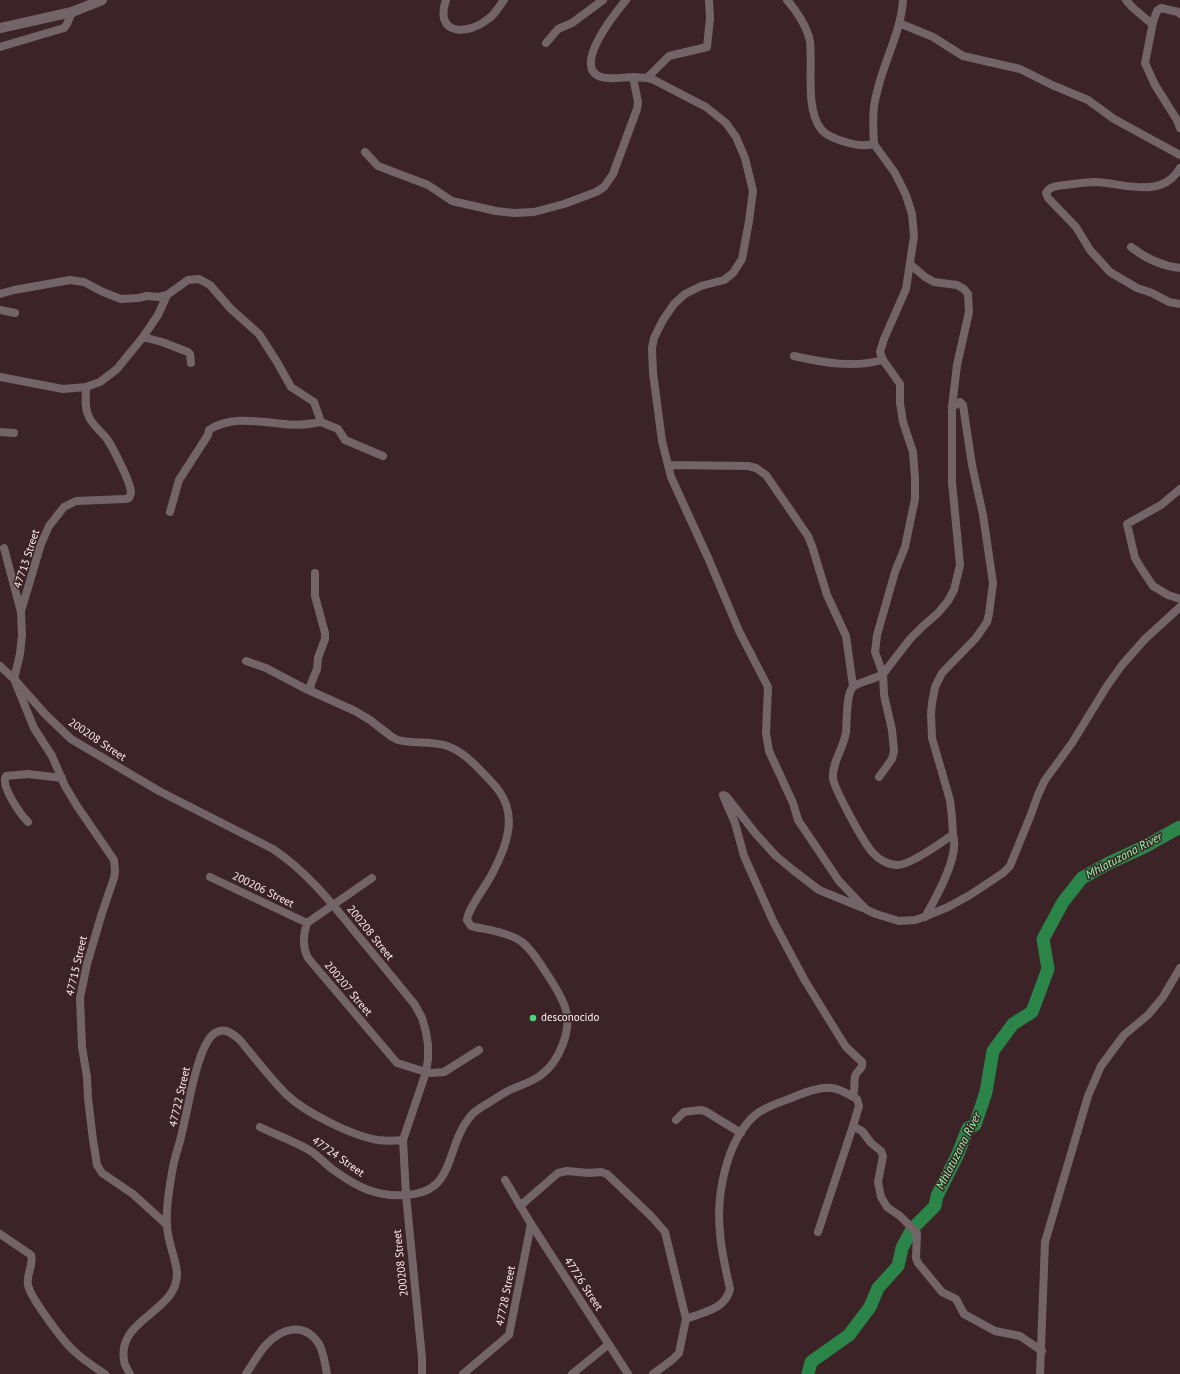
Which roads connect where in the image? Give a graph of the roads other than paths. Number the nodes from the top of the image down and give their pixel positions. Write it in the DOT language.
graph roads {
  1 [pos="446,0"];
  2 [pos="504,0"];
  3 [pos="603,0"];
  4 [pos="626,0"];
  5 [pos="709,0"];
  6 [pos="786,0"];
  7 [pos="903,0"];
  8 [pos="1126,0"];
  9 [pos="97,1"];
  10 [pos="72,12"];
  11 [pos="1180,14"];
  12 [pos="899,23"];
  13 [pos="1152,24"];
  14 [pos="0,28"];
  15 [pos="546,42"];
  16 [pos="0,47"];
  17 [pos="633,77"];
  18 [pos="647,78"];
  19 [pos="1180,128"];
  20 [pos="874,144"];
  21 [pos="365,152"];
  22 [pos="1180,155"];
  23 [pos="1180,168"];
  24 [pos="1132,247"];
  25 [pos="910,264"];
  26 [pos="1180,268"];
  27 [pos="0,294"];
  28 [pos="167,295"];
  29 [pos="1180,304"];
  30 [pos="0,310"];
  31 [pos="15,313"];
  32 [pos="143,337"];
  33 [pos="794,356"];
  34 [pos="883,360"];
  35 [pos="191,363"];
  36 [pos="0,377"];
  37 [pos="86,387"];
  38 [pos="952,407"];
  39 [pos="321,422"];
  40 [pos="0,432"];
  41 [pos="14,434"];
  42 [pos="383,456"];
  43 [pos="668,466"];
  44 [pos="1180,489"];
  45 [pos="170,512"];
  46 [pos="4,548"];
  47 [pos="315,573"];
  48 [pos="1180,599"];
  49 [pos="1180,607"];
  50 [pos="21,612"];
  51 [pos="246,661"];
  52 [pos="0,666"];
  53 [pos="883,674"];
  54 [pos="14,679"];
  55 [pos="853,686"];
  56 [pos="310,691"];
  57 [pos="45,714"];
  58 [pos="34,728"];
  59 [pos="879,777"];
  60 [pos="62,778"];
  61 [pos="28,822"];
  62 [pos="953,834"];
  63 [pos="210,877"];
  64 [pos="372,878"];
  65 [pos="332,904"];
  66 [pos="868,910"];
  67 [pos="924,917"];
  68 [pos="307,923"];
  69 [pos="1180,968"];
  70 [pos="479,1050"];
  71 [pos="426,1072"];
  72 [pos="854,1092"];
  73 [pos="676,1120"];
  74 [pos="854,1126"];
  75 [pos="260,1127"];
  76 [pos="741,1133"];
  77 [pos="403,1140"];
  78 [pos="504,1180"];
  79 [pos="406,1195"];
  80 [pos="520,1206"];
  81 [pos="531,1224"];
  82 [pos="167,1225"];
  83 [pos="818,1232"];
  84 [pos="0,1234"];
  85 [pos="686,1319"];
  86 [pos="609,1344"];
  87 [pos="1042,1350"];
  88 [pos="105,1374"];
  89 [pos="130,1374"];
  90 [pos="246,1374"];
  91 [pos="328,1374"];
  92 [pos="422,1374"];
  93 [pos="463,1374"];
  94 [pos="572,1374"];
  95 [pos="628,1374"];
  96 [pos="653,1374"];
  97 [pos="1040,1374"];
  1 -- 2 [label="street"];
  3 -- 15 [label="street"];
  4 -- 17 [label="street"];
  5 -- 18 [label="street"];
  6 -- 20 [label="street"];
  7 -- 12 [label="street"];
  8 -- 13 [label="street"];
  9 -- 10 [label="street"];
  10 -- 14 [label="street"];
  10 -- 16 [label="street"];
  11 -- 13 [label="street"];
  12 -- 20 [label="street"];
  12 -- 22 [label="street"];
  13 -- 19 [label="street"];
  17 -- 18 [label="street"];
  17 -- 21 [label="street"];
  18 -- 43 [label="street"];
  20 -- 25 [label="street"];
  23 -- 29 [label="street"];
  24 -- 26 [label="street"];
  25 -- 34 [label="street"];
  25 -- 38 [label="street"];
  27 -- 28 [label="street"];
  28 -- 32 [label="street"];
  28 -- 39 [label="street"];
  30 -- 31 [label="street"];
  32 -- 35 [label="street"];
  32 -- 37 [label="street"];
  33 -- 34 [label="street"];
  34 -- 53 [label="street"];
  36 -- 37 [label="street"];
  37 -- 50 [label="street, 47713 Street"];
  38 -- 53 [label="street"];
  38 -- 62 [label="street"];
  39 -- 42 [label="street"];
  39 -- 45 [label="street"];
  40 -- 41 [label="street"];
  43 -- 55 [label="street"];
  43 -- 66 [label="street"];
  44 -- 48 [label="street"];
  46 -- 50 [label="street"];
  47 -- 56 [label="street"];
  49 -- 67 [label="street"];
  50 -- 54 [label="street"];
  51 -- 56 [label="street"];
  52 -- 54 [label="street, 200208 Street"];
  53 -- 55 [label="street"];
  53 -- 59 [label="street"];
  54 -- 57 [label="street, 200208 Street"];
  54 -- 58 [label="street, 47715 Street"];
  55 -- 62 [label="street"];
  56 -- 79 [label="street, 47724 Street"];
  57 -- 58 [label="street"];
  57 -- 65 [label="street, 200208 Street"];
  58 -- 60 [label="street, 47715 Street"];
  60 -- 61 [label="street"];
  60 -- 82 [label="street, 47715 Street"];
  62 -- 67 [label="street"];
  63 -- 68 [label="street, 200206 Street"];
  64 -- 65 [label="street"];
  65 -- 68 [label="street"];
  65 -- 71 [label="street, 200208 Street"];
  66 -- 67 [label="street"];
  66 -- 72 [label="street"];
  68 -- 71 [label="street, 200207 Street"];
  69 -- 87 [label="street"];
  70 -- 71 [label="street, 200207 Street"];
  71 -- 77 [label="street, 200208 Street"];
  72 -- 74 [label="street"];
  72 -- 76 [label="street"];
  73 -- 76 [label="street"];
  74 -- 83 [label="street"];
  74 -- 87 [label="street"];
  75 -- 79 [label="street, 47724 Street"];
  76 -- 85 [label="street"];
  77 -- 79 [label="street, 200208 Street"];
  77 -- 82 [label="street, 47722 Street"];
  78 -- 80 [label="street, 47726 Street"];
  79 -- 92 [label="street, 200208 Street"];
  80 -- 81 [label="street, 47726 Street"];
  80 -- 85 [label="street"];
  81 -- 86 [label="street, 47726 Street"];
  81 -- 93 [label="street, 47728 Street"];
  82 -- 89 [label="street, 47722 Street"];
  84 -- 88 [label="street"];
  85 -- 96 [label="street"];
  86 -- 94 [label="street"];
  86 -- 95 [label="street, 47726 Street"];
  87 -- 97 [label="street"];
  90 -- 91 [label="street"];
}
